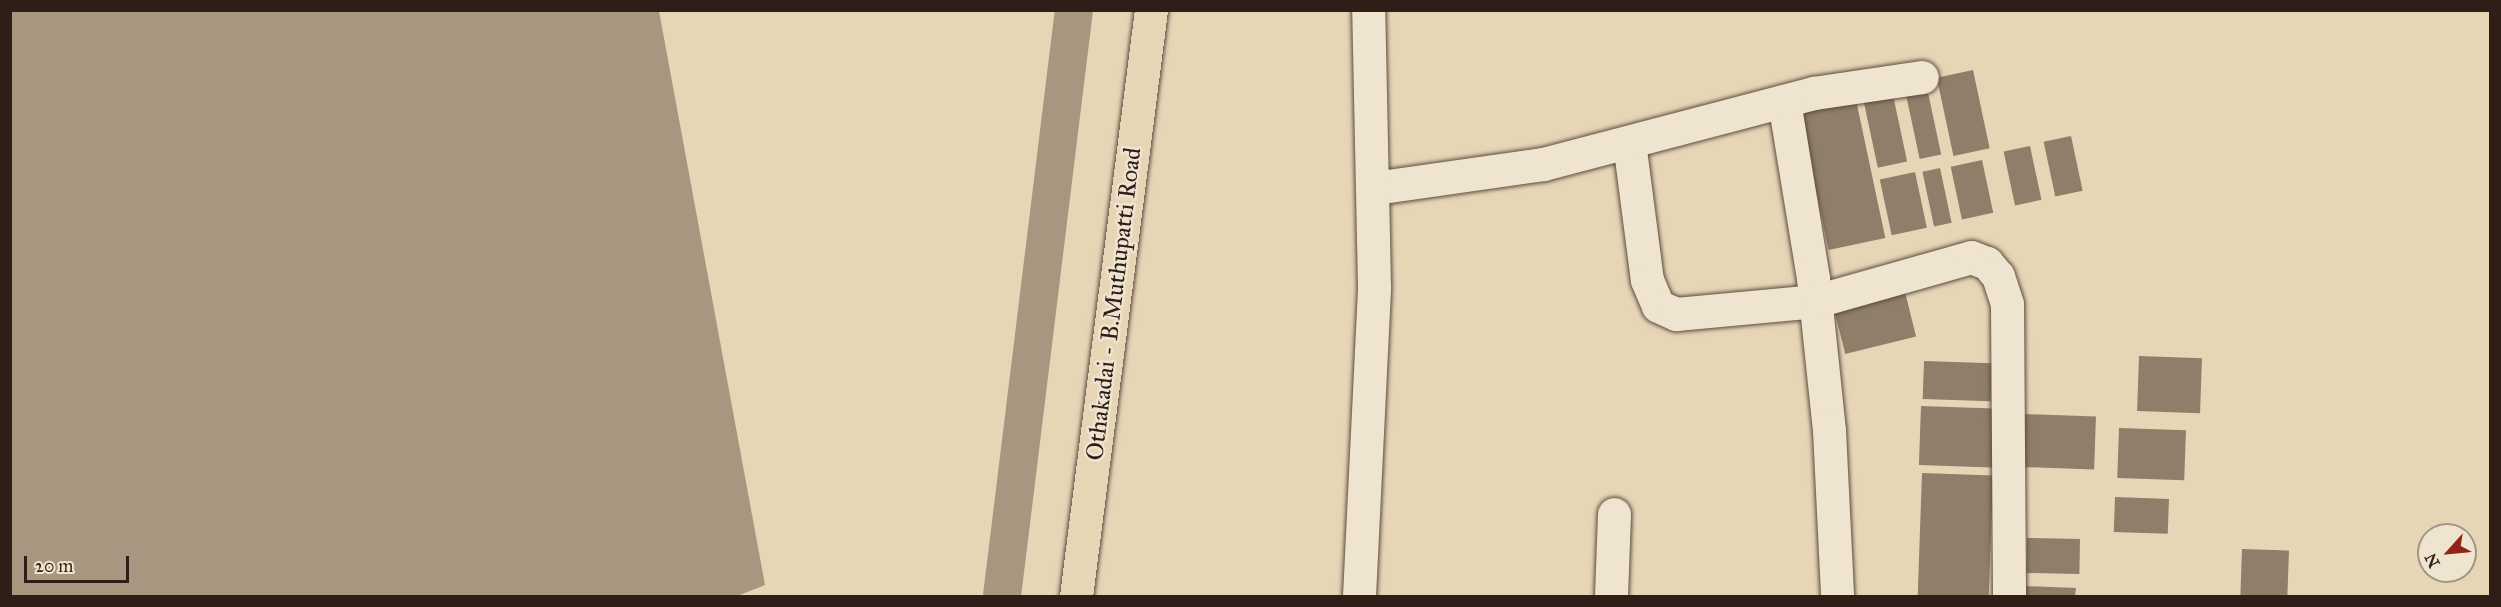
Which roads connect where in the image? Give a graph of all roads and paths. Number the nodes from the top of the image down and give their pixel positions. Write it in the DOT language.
graph roads {
  1 [pos="1151,10"];
  2 [pos="1368,10"];
  3 [pos="1922,77"];
  4 [pos="1784,101"];
  5 [pos="1629,142"];
  6 [pos="1374,188"];
  7 [pos="1816,300"];
  8 [pos="1614,514"];
  9 [pos="1076,597"];
  10 [pos="1359,597"];
  11 [pos="1611,597"];
  12 [pos="1838,597"];
  13 [pos="2009,597"];
  1 -- 9 [label="main road, Othakadai - B.Muthupatti Road"];
  2 -- 6 [label="street"];
  3 -- 4 [label="street"];
  4 -- 5 [label="street"];
  4 -- 7 [label="street"];
  5 -- 6 [label="street"];
  5 -- 7 [label="street"];
  6 -- 10 [label="street"];
  7 -- 12 [label="street"];
  7 -- 13 [label="street"];
  8 -- 11 [label="street"];
}
